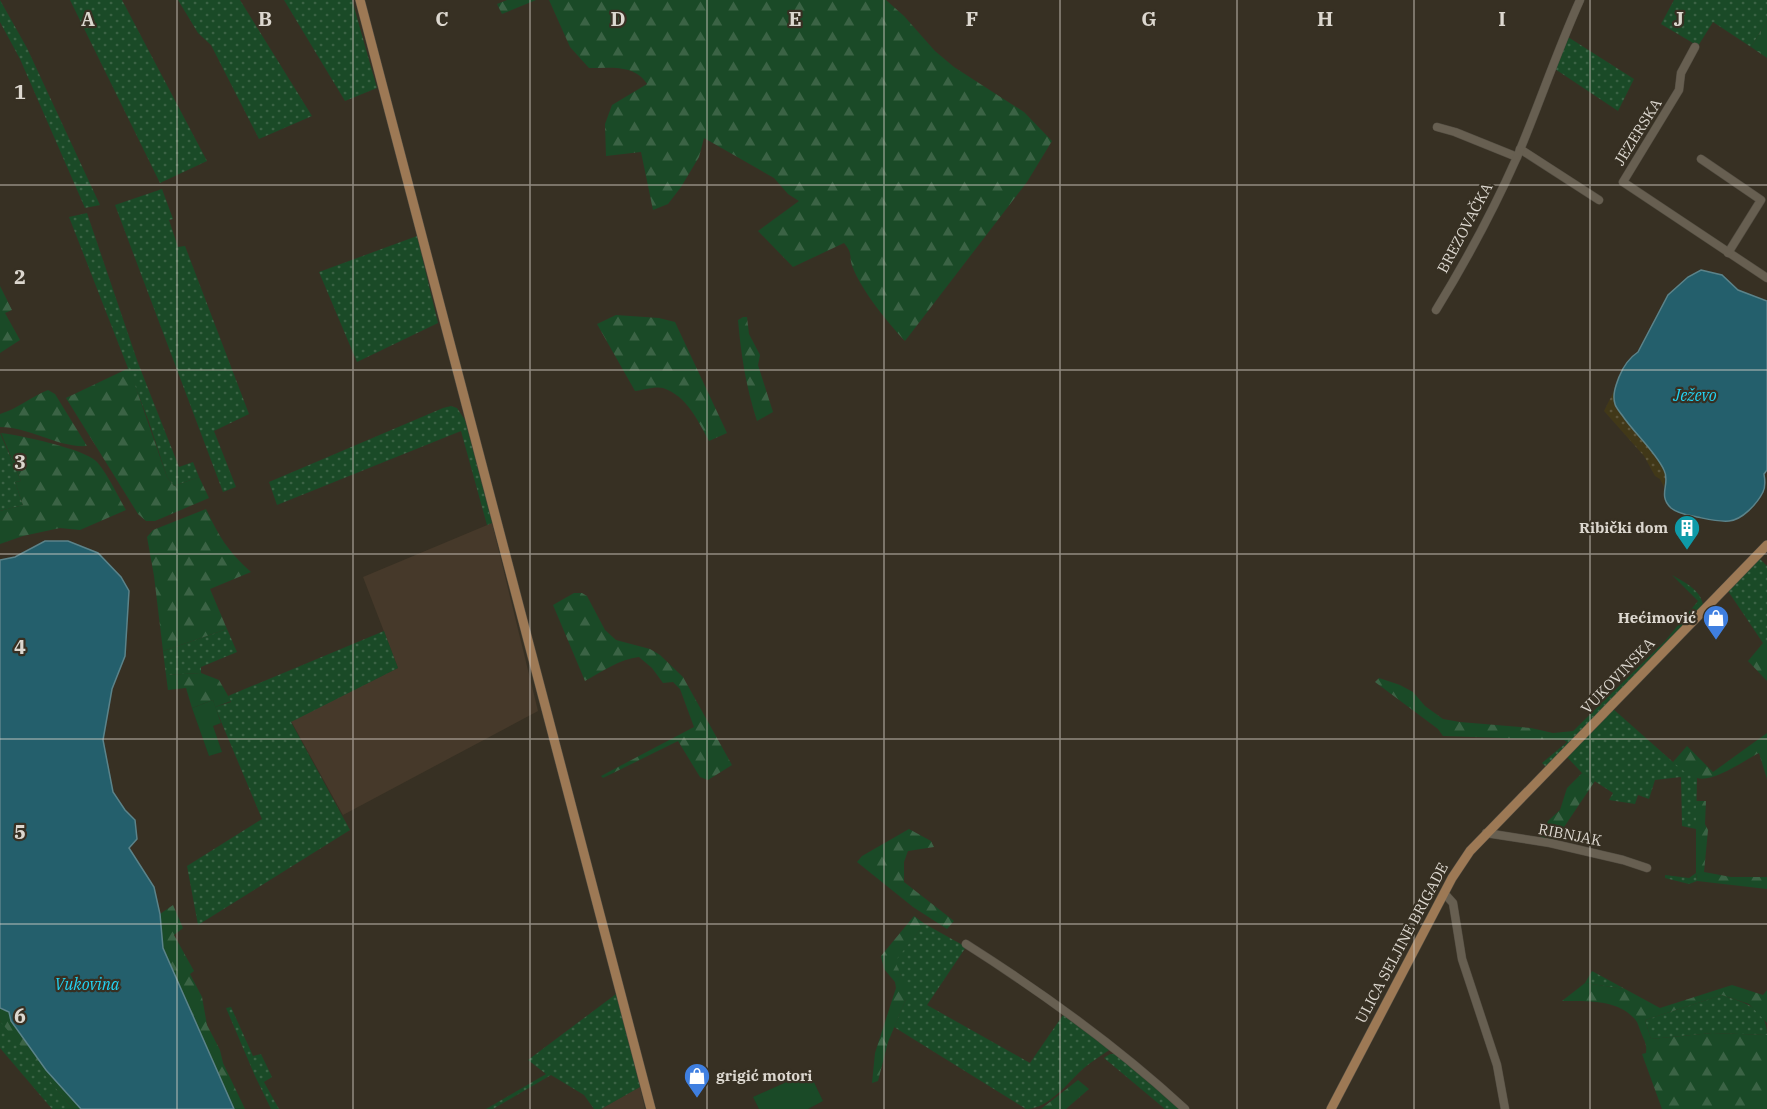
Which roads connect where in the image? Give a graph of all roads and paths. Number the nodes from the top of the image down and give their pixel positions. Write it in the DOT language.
graph roads {
  1 [pos="360,0"];
  2 [pos="1580,0"];
  3 [pos="1695,47"];
  4 [pos="1437,127"];
  5 [pos="1518,153"];
  6 [pos="1701,159"];
  7 [pos="1599,200"];
  8 [pos="1728,253"];
  9 [pos="1767,278"];
  10 [pos="1436,310"];
  11 [pos="1767,545"];
  12 [pos="1566,751"];
  13 [pos="1486,833"];
  14 [pos="1647,868"];
  15 [pos="1444,893"];
  16 [pos="966,944"];
  17 [pos="651,1109"];
  18 [pos="1185,1109"];
  19 [pos="1331,1109"];
  20 [pos="1505,1109"];
  1 -- 17 [label="main road"];
  2 -- 5 [label="street, BREZOVAČKA"];
  3 -- 8 [label="street, JEZERSKA"];
  4 -- 5 [label="street"];
  5 -- 7 [label="street"];
  5 -- 10 [label="street, BREZOVAČKA"];
  6 -- 8 [label="street"];
  8 -- 9 [label="street, JEZERSKA"];
  11 -- 12 [label="main road, VUKOVINSKA"];
  12 -- 13 [label="main road, ULICA SELJINE BRIGADE"];
  13 -- 14 [label="street, RIBNJAK"];
  13 -- 15 [label="main road, ULICA SELJINE BRIGADE"];
  15 -- 19 [label="main road, ULICA SELJINE BRIGADE"];
  15 -- 20 [label="street"];
  16 -- 18 [label="street"];
}
